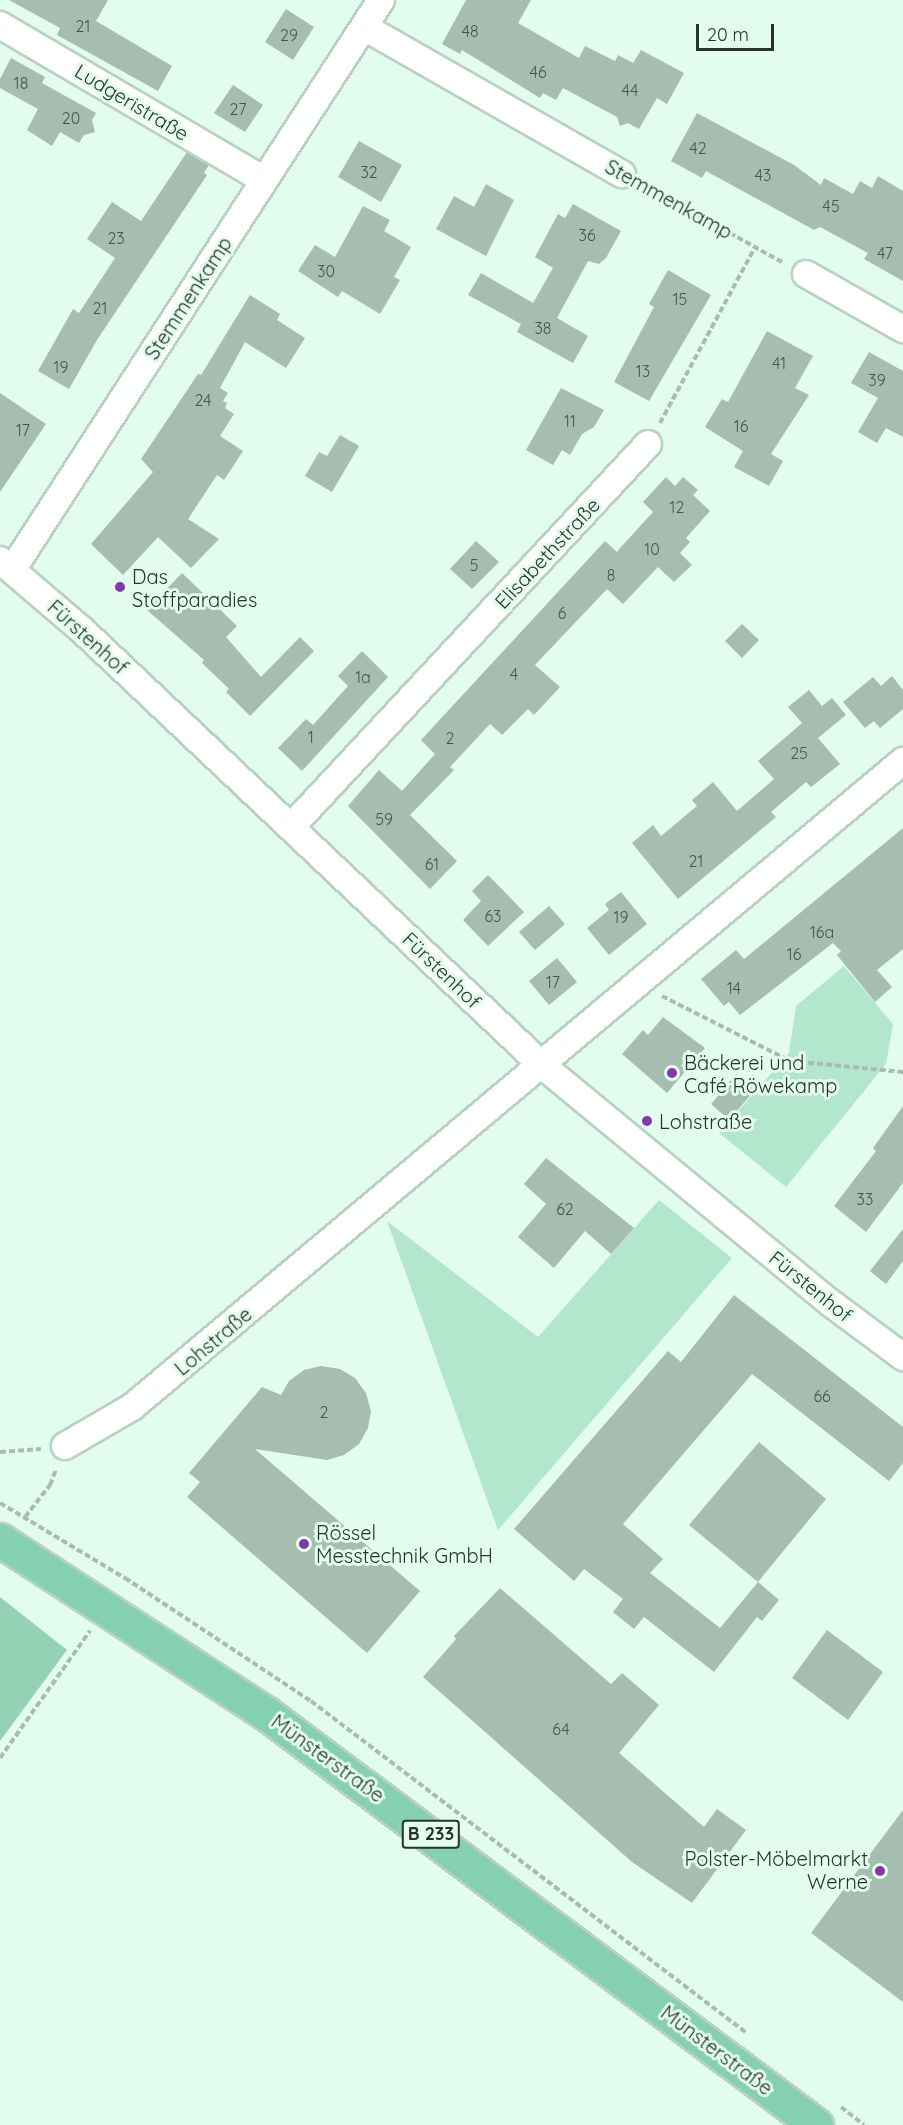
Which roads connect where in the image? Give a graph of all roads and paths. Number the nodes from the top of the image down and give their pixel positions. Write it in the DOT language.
graph roads {
  1 [pos="376,2"];
  2 [pos="0,25"];
  3 [pos="364,27"];
  4 [pos="622,174"];
  5 [pos="264,180"];
  6 [pos="755,247"];
  7 [pos="806,274"];
  8 [pos="903,329"];
  9 [pos="648,444"];
  10 [pos="6,565"];
  11 [pos="903,761"];
  12 [pos="292,826"];
  13 [pos="638,983"];
  14 [pos="543,1066"];
  15 [pos="903,1072"];
  16 [pos="903,1357"];
  17 [pos="65,1446"];
  18 [pos="0,1452"];
  19 [pos="26,1517"];
  20 [pos="0,1540"];
  21 [pos="106,1606"];
  22 [pos="0,1758"];
  23 [pos="816,2125"];
  1 -- 3 [label="street, Stemmenkamp"];
  2 -- 5 [label="street, Ludgeristraße"];
  3 -- 4 [label="street, Stemmenkamp"];
  3 -- 5 [label="street, Stemmenkamp"];
  4 -- 6 [label="path, Stemmenkamp"];
  5 -- 10 [label="street, Stemmenkamp"];
  6 -- 7 [label="path, Stemmenkamp"];
  6 -- 9 [label="path"];
  7 -- 8 [label="street"];
  9 -- 12 [label="street, Elisabethstraße"];
  10 -- 12 [label="street, Fürstenhof"];
  11 -- 13 [label="street, Lohstraße"];
  12 -- 14 [label="street, Fürstenhof"];
  13 -- 14 [label="street, Lohstraße"];
  13 -- 15 [label="path"];
  14 -- 16 [label="street, Fürstenhof"];
  14 -- 17 [label="street, Lohstraße"];
  17 -- 18 [label="path"];
  17 -- 19 [label="path"];
  20 -- 21 [label="main road, Münsterstraße / B 233"];
  21 -- 22 [label="path"];
  21 -- 23 [label="main road, Münsterstraße / B 233"];
}
